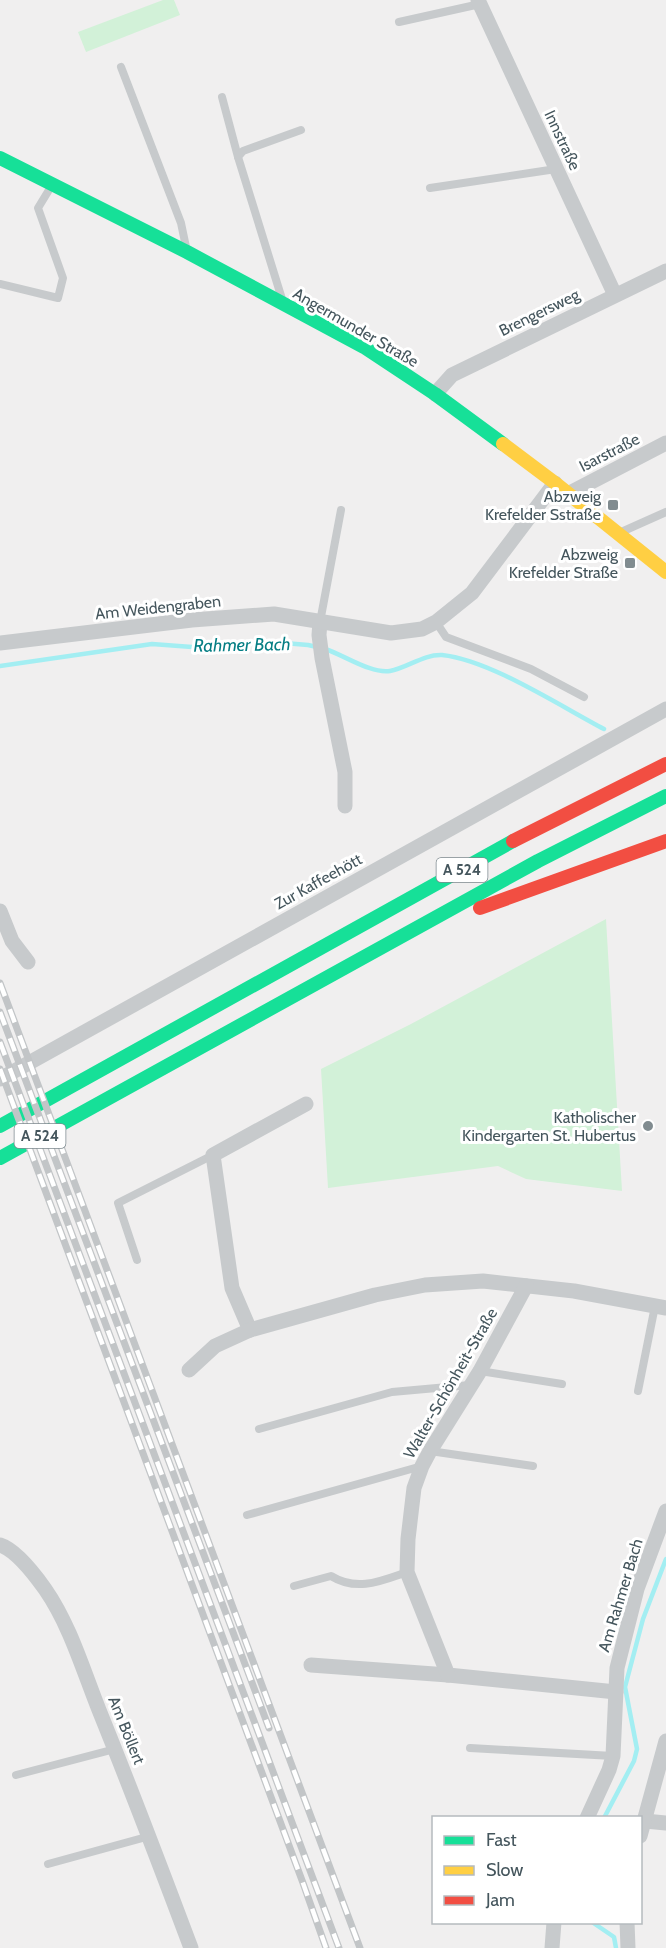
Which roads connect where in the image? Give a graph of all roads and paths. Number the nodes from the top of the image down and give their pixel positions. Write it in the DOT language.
graph roads {
  1 [pos="479,2"];
  2 [pos="399,22"];
  3 [pos="121,67"];
  4 [pos="222,97"];
  5 [pos="301,129"];
  6 [pos="238,157"];
  7 [pos="0,158"];
  8 [pos="556,169"];
  9 [pos="52,185"];
  10 [pos="430,188"];
  11 [pos="187,252"];
  12 [pos="666,271"];
  13 [pos="0,284"];
  14 [pos="615,295"];
  15 [pos="283,303"];
  16 [pos="435,394"];
  17 [pos="666,443"];
  18 [pos="555,483"];
  19 [pos="568,494"];
  20 [pos="341,510"];
  21 [pos="666,512"];
  22 [pos="618,534"];
  23 [pos="666,572"];
  24 [pos="436,622"];
  25 [pos="320,628"];
  26 [pos="0,643"];
  27 [pos="584,697"];
  28 [pos="666,702"];
  29 [pos="660,712"];
  30 [pos="666,764"];
  31 [pos="666,796"];
  32 [pos="345,806"];
  33 [pos="666,841"];
  34 [pos="0,911"];
  35 [pos="403,935"];
  36 [pos="28,962"];
  37 [pos="0,1079"];
  38 [pos="306,1104"];
  39 [pos="0,1126"];
  40 [pos="213,1155"];
  41 [pos="0,1158"];
  42 [pos="137,1260"];
  43 [pos="526,1286"];
  44 [pos="660,1307"];
  45 [pos="250,1330"];
  46 [pos="189,1370"];
  47 [pos="480,1371"];
  48 [pos="562,1384"];
  49 [pos="470,1385"];
  50 [pos="638,1391"];
  51 [pos="259,1429"];
  52 [pos="430,1451"];
  53 [pos="422,1466"];
  54 [pos="533,1466"];
  55 [pos="666,1511"];
  56 [pos="247,1515"];
  57 [pos="0,1545"];
  58 [pos="407,1572"];
  59 [pos="294,1586"];
  60 [pos="311,1665"];
  61 [pos="448,1675"];
  62 [pos="616,1692"];
  63 [pos="666,1741"];
  64 [pos="470,1748"];
  65 [pos="115,1749"];
  66 [pos="613,1756"];
  67 [pos="16,1775"];
  68 [pos="588,1816"];
  69 [pos="645,1821"];
  70 [pos="666,1823"];
  71 [pos="642,1830"];
  72 [pos="150,1836"];
  73 [pos="48,1864"];
  74 [pos="554,1924"];
  75 [pos="627,1924"];
  76 [pos="190,1948"];
  77 [pos="552,1948"];
  78 [pos="628,1948"];
  1 -- 2 [label="lane"];
  1 -- 8 [label="street, Innstraße"];
  3 -- 11 [label="lane"];
  4 -- 6 [label="lane"];
  5 -- 6 [label="lane"];
  6 -- 15 [label="lane"];
  7 -- 9 [label="main road, Angermunder Straße"];
  8 -- 10 [label="lane"];
  8 -- 14 [label="street, Innstraße"];
  9 -- 11 [label="main road, Angermunder Straße"];
  9 -- 13 [label="lane"];
  11 -- 15 [label="main road, Angermunder Straße"];
  12 -- 14 [label="street, Brengersweg"];
  14 -- 16 [label="street, Brengersweg"];
  15 -- 16 [label="main road, Angermunder Straße"];
  16 -- 18 [label="main road, Angermunder Straße"];
  17 -- 19 [label="street, Isarstraße"];
  18 -- 19 [label="main road, Angermunder Straße"];
  18 -- 24 [label="street, Am Weidengraben"];
  19 -- 22 [label="main road, Angermunder Straße"];
  20 -- 25 [label="lane"];
  21 -- 22 [label="lane"];
  22 -- 23 [label="main road, Angermunder Straße"];
  24 -- 25 [label="street, Am Weidengraben"];
  24 -- 27 [label="lane"];
  25 -- 26 [label="street, Am Weidengraben"];
  25 -- 32 [label="street"];
  28 -- 29 [label="street, Zur Kaffeehött"];
  29 -- 37 [label="street, Zur Kaffeehött"];
  30 -- 39 [label="main road, A 524"];
  31 -- 35 [label="main road, A 524"];
  33 -- 35 [label="main road"];
  34 -- 36 [label="street"];
  35 -- 41 [label="main road, A 524"];
  38 -- 40 [label="street"];
  40 -- 42 [label="lane"];
  40 -- 45 [label="street"];
  43 -- 44 [label="street, Walter-Schönheit-Straße"];
  43 -- 45 [label="street, Walter-Schönheit-Straße"];
  43 -- 47 [label="street, Walter-Schönheit-Straße"];
  44 -- 50 [label="lane"];
  45 -- 46 [label="street, Walter-Schönheit-Straße"];
  47 -- 48 [label="lane"];
  47 -- 49 [label="street, Walter-Schönheit-Straße"];
  49 -- 51 [label="lane"];
  49 -- 52 [label="street, Walter-Schönheit-Straße"];
  52 -- 53 [label="street, Walter-Schönheit-Straße"];
  52 -- 54 [label="lane"];
  53 -- 56 [label="lane"];
  53 -- 58 [label="street, Walter-Schönheit-Straße"];
  55 -- 62 [label="street, Am Rahmer Bach"];
  57 -- 65 [label="street, Am Böllert"];
  58 -- 59 [label="lane"];
  58 -- 61 [label="street"];
  60 -- 61 [label="street"];
  61 -- 62 [label="street"];
  62 -- 66 [label="street, Am Rahmer Bach"];
  63 -- 69 [label="street"];
  64 -- 66 [label="lane"];
  65 -- 67 [label="lane"];
  65 -- 72 [label="street, Am Böllert"];
  66 -- 68 [label="street, Am Rahmer Bach"];
  69 -- 70 [label="street"];
  69 -- 71 [label="street"];
  72 -- 73 [label="lane"];
  72 -- 76 [label="street, Am Böllert"];
  74 -- 77 [label="street"];
  75 -- 78 [label="street"];
}
